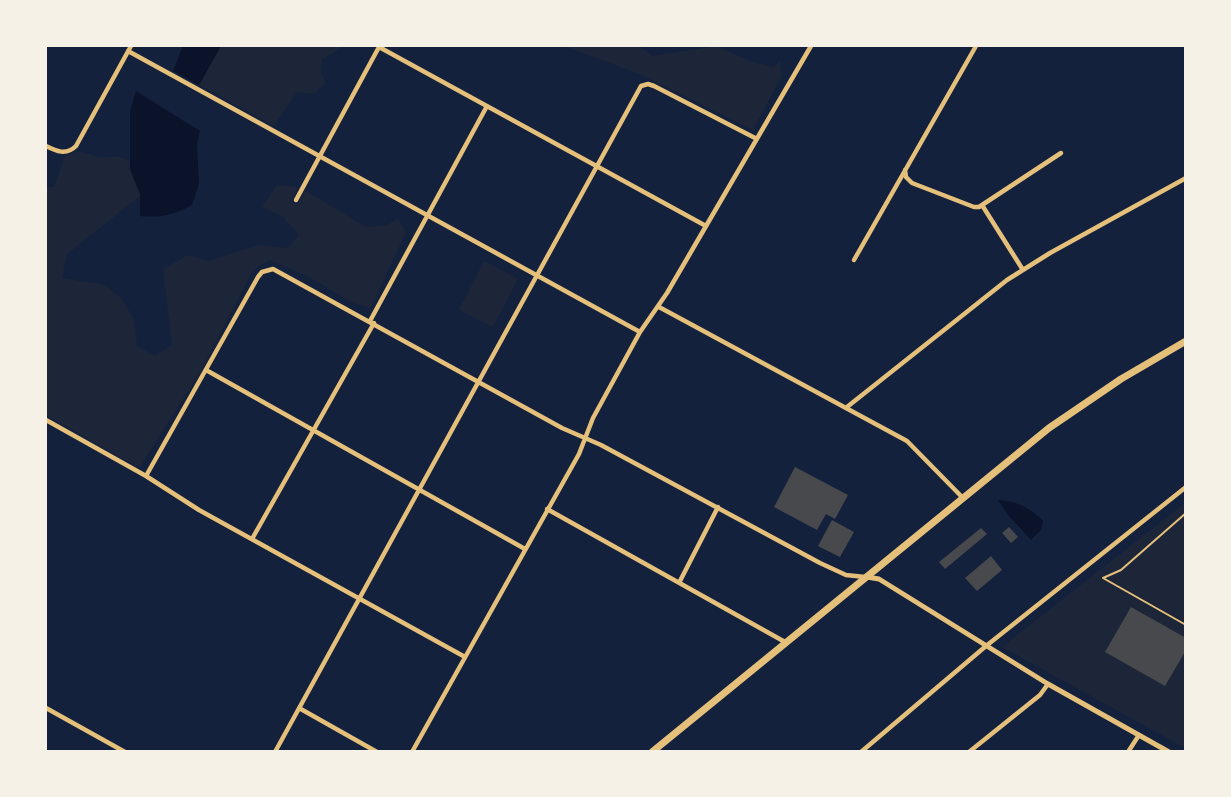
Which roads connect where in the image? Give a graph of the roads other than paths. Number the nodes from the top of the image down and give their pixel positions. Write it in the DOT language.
graph roads {
  1 [pos="380,46"];
  2 [pos="811,46"];
  3 [pos="976,46"];
  4 [pos="130,48"];
  5 [pos="487,106"];
  6 [pos="757,139"];
  7 [pos="46,145"];
  8 [pos="1061,153"];
  9 [pos="320,156"];
  10 [pos="597,165"];
  11 [pos="905,170"];
  12 [pos="1185,178"];
  13 [pos="296,200"];
  14 [pos="982,205"];
  15 [pos="428,216"];
  16 [pos="706,226"];
  17 [pos="854,260"];
  18 [pos="1023,270"];
  19 [pos="537,275"];
  20 [pos="659,306"];
  21 [pos="372,322"];
  22 [pos="640,332"];
  23 [pos="1185,341"];
  24 [pos="206,370"];
  25 [pos="478,381"];
  26 [pos="847,407"];
  27 [pos="46,420"];
  28 [pos="314,430"];
  29 [pos="586,438"];
  30 [pos="146,476"];
  31 [pos="1185,487"];
  32 [pos="419,489"];
  33 [pos="962,497"];
  34 [pos="718,507"];
  35 [pos="547,509"];
  36 [pos="252,539"];
  37 [pos="525,549"];
  38 [pos="866,577"];
  39 [pos="680,582"];
  40 [pos="359,599"];
  41 [pos="785,642"];
  42 [pos="986,646"];
  43 [pos="465,657"];
  44 [pos="1048,684"];
  45 [pos="46,708"];
  46 [pos="299,708"];
  47 [pos="1139,734"];
  48 [pos="125,751"];
  49 [pos="275,751"];
  50 [pos="377,751"];
  51 [pos="412,751"];
  52 [pos="652,751"];
  53 [pos="861,751"];
  54 [pos="969,751"];
  55 [pos="1128,751"];
  56 [pos="1169,751"];
  1 -- 5 [label="street"];
  1 -- 9 [label="street"];
  2 -- 6 [label="street"];
  3 -- 11 [label="street"];
  4 -- 7 [label="street"];
  4 -- 9 [label="street"];
  5 -- 10 [label="street"];
  5 -- 15 [label="street"];
  6 -- 10 [label="street"];
  6 -- 16 [label="street"];
  8 -- 14 [label="street"];
  9 -- 13 [label="street"];
  9 -- 15 [label="street"];
  10 -- 16 [label="street"];
  10 -- 19 [label="street"];
  11 -- 14 [label="street"];
  11 -- 17 [label="street"];
  12 -- 18 [label="street"];
  14 -- 18 [label="street"];
  15 -- 19 [label="street"];
  15 -- 21 [label="street"];
  16 -- 20 [label="street"];
  18 -- 26 [label="street"];
  19 -- 22 [label="street"];
  19 -- 25 [label="street"];
  20 -- 22 [label="street"];
  20 -- 26 [label="street"];
  21 -- 24 [label="street"];
  21 -- 25 [label="street"];
  21 -- 28 [label="street"];
  22 -- 29 [label="street"];
  23 -- 33 [label="main road"];
  24 -- 28 [label="street"];
  24 -- 30 [label="street"];
  25 -- 29 [label="street"];
  25 -- 32 [label="street"];
  26 -- 33 [label="street"];
  27 -- 30 [label="street"];
  28 -- 32 [label="street"];
  28 -- 36 [label="street"];
  29 -- 34 [label="street"];
  29 -- 35 [label="street"];
  30 -- 36 [label="street"];
  31 -- 42 [label="street"];
  32 -- 37 [label="street"];
  32 -- 40 [label="street"];
  33 -- 38 [label="main road"];
  34 -- 38 [label="street"];
  34 -- 39 [label="street"];
  35 -- 37 [label="street"];
  35 -- 39 [label="street"];
  36 -- 40 [label="street"];
  37 -- 43 [label="street"];
  38 -- 41 [label="main road"];
  38 -- 42 [label="street"];
  39 -- 41 [label="street"];
  40 -- 43 [label="street"];
  40 -- 46 [label="street"];
  41 -- 52 [label="main road"];
  42 -- 44 [label="street"];
  42 -- 53 [label="street"];
  43 -- 51 [label="street"];
  44 -- 47 [label="street"];
  44 -- 54 [label="street"];
  45 -- 48 [label="street"];
  46 -- 49 [label="street"];
  46 -- 50 [label="street"];
  47 -- 55 [label="street"];
  47 -- 56 [label="street"];
}
